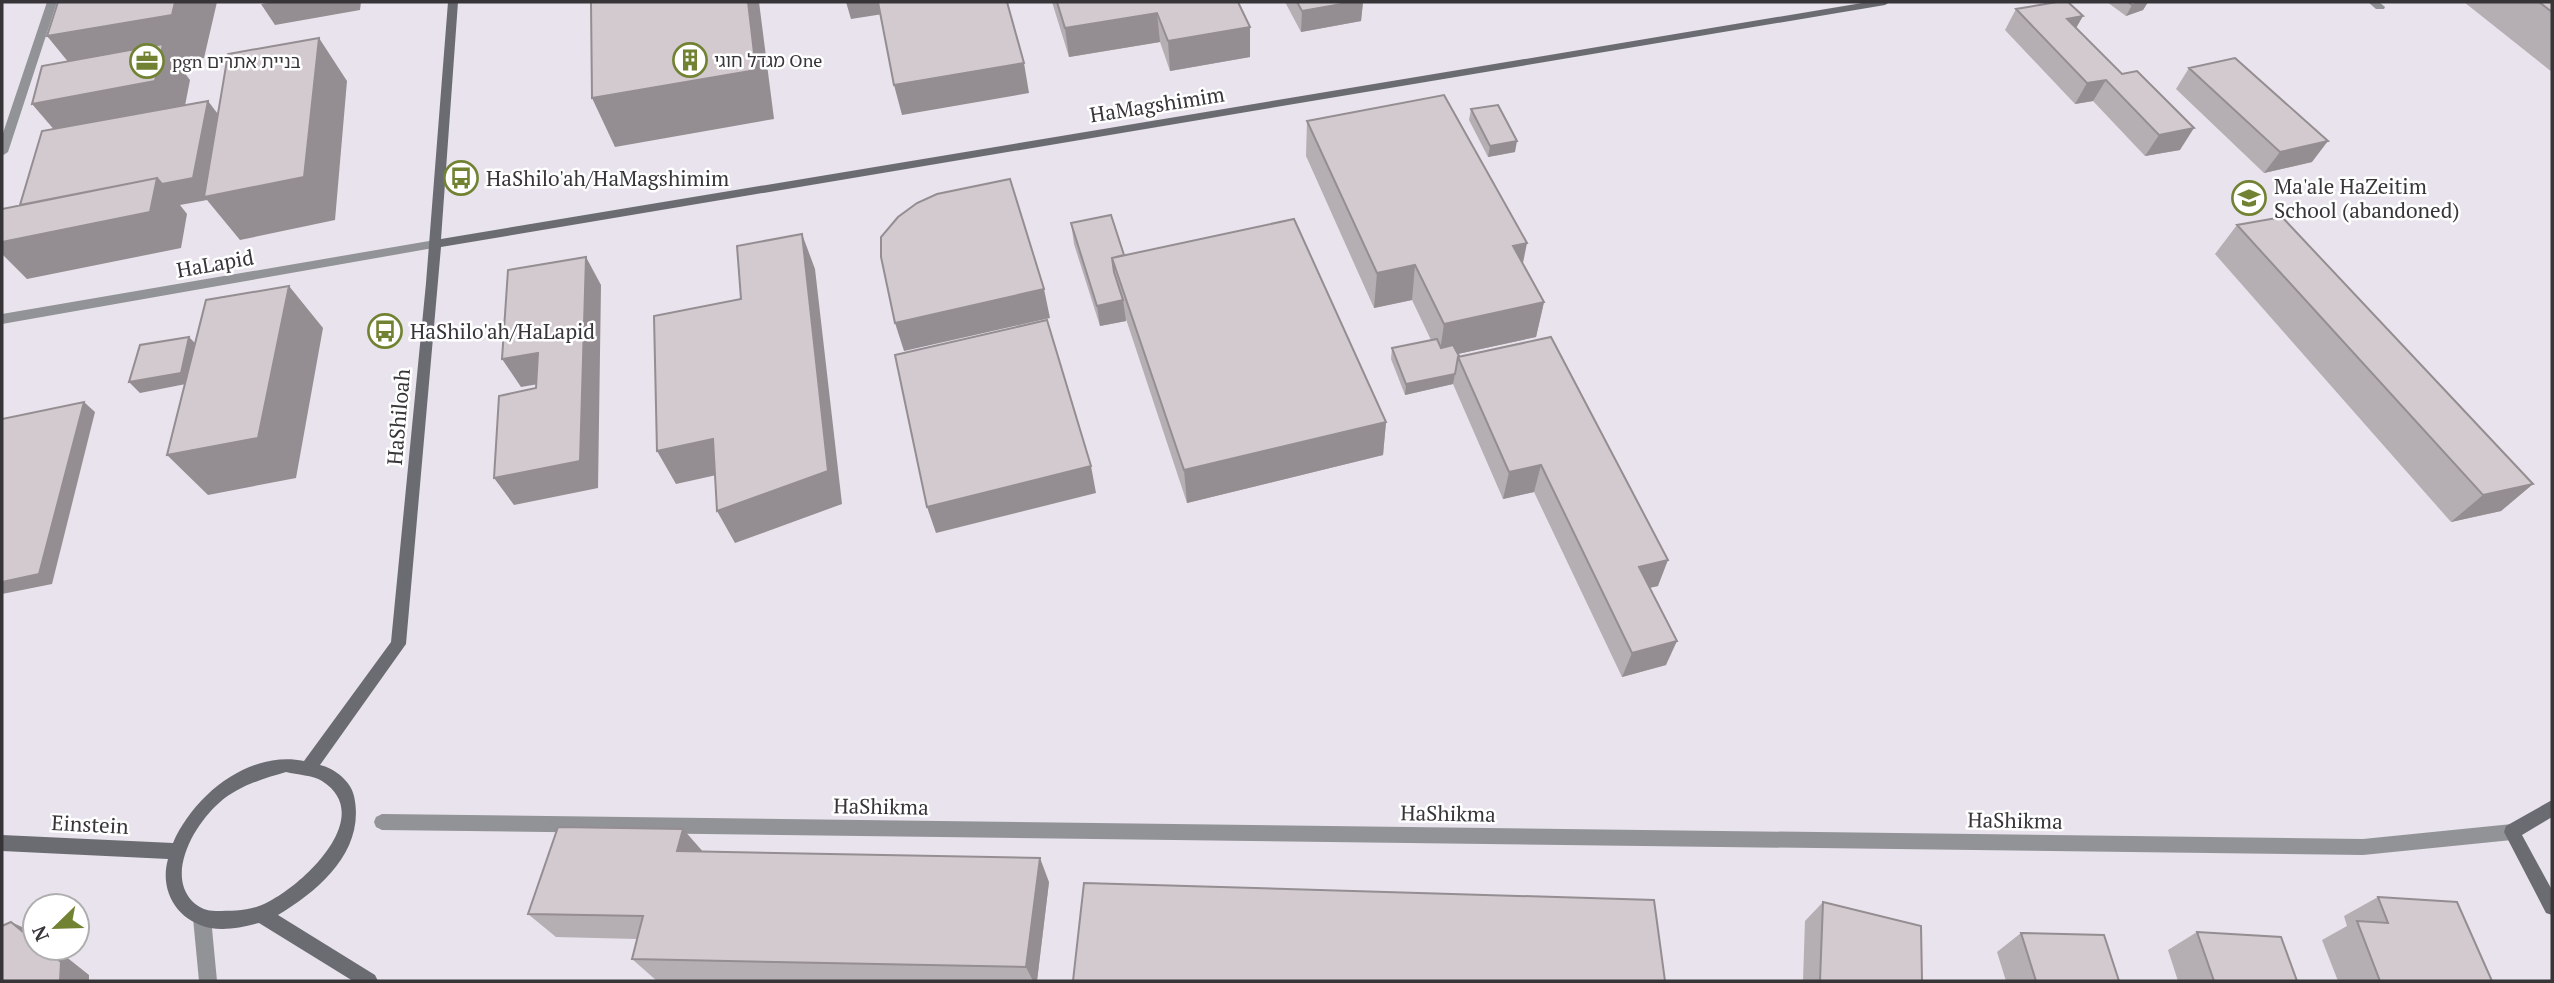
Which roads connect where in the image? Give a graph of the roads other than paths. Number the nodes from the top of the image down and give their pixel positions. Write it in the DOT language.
graph roads {
  1 [pos="52,2"];
  2 [pos="453,2"];
  3 [pos="1885,2"];
  4 [pos="2,152"];
  5 [pos="435,244"];
  6 [pos="2,319"];
  7 [pos="310,766"];
  8 [pos="2552,808"];
  9 [pos="382,822"];
  10 [pos="2512,832"];
  11 [pos="2,843"];
  12 [pos="176,851"];
  13 [pos="2552,907"];
  14 [pos="262,915"];
  15 [pos="202,918"];
  16 [pos="208,981"];
  17 [pos="369,981"];
  1 -- 4 [label="street"];
  2 -- 5 [label="street, HaShiloah"];
  3 -- 5 [label="street, HaMagshimim"];
  5 -- 6 [label="street, HaLapid"];
  5 -- 7 [label="street, HaShiloah"];
  7 -- 12 [label="street"];
  7 -- 14 [label="street"];
  8 -- 10 [label="street"];
  9 -- 10 [label="street, HaShikma"];
  10 -- 13 [label="street"];
  11 -- 12 [label="street, Einstein"];
  12 -- 15 [label="street"];
  14 -- 15 [label="street"];
  14 -- 17 [label="street"];
  15 -- 16 [label="street"];
}
